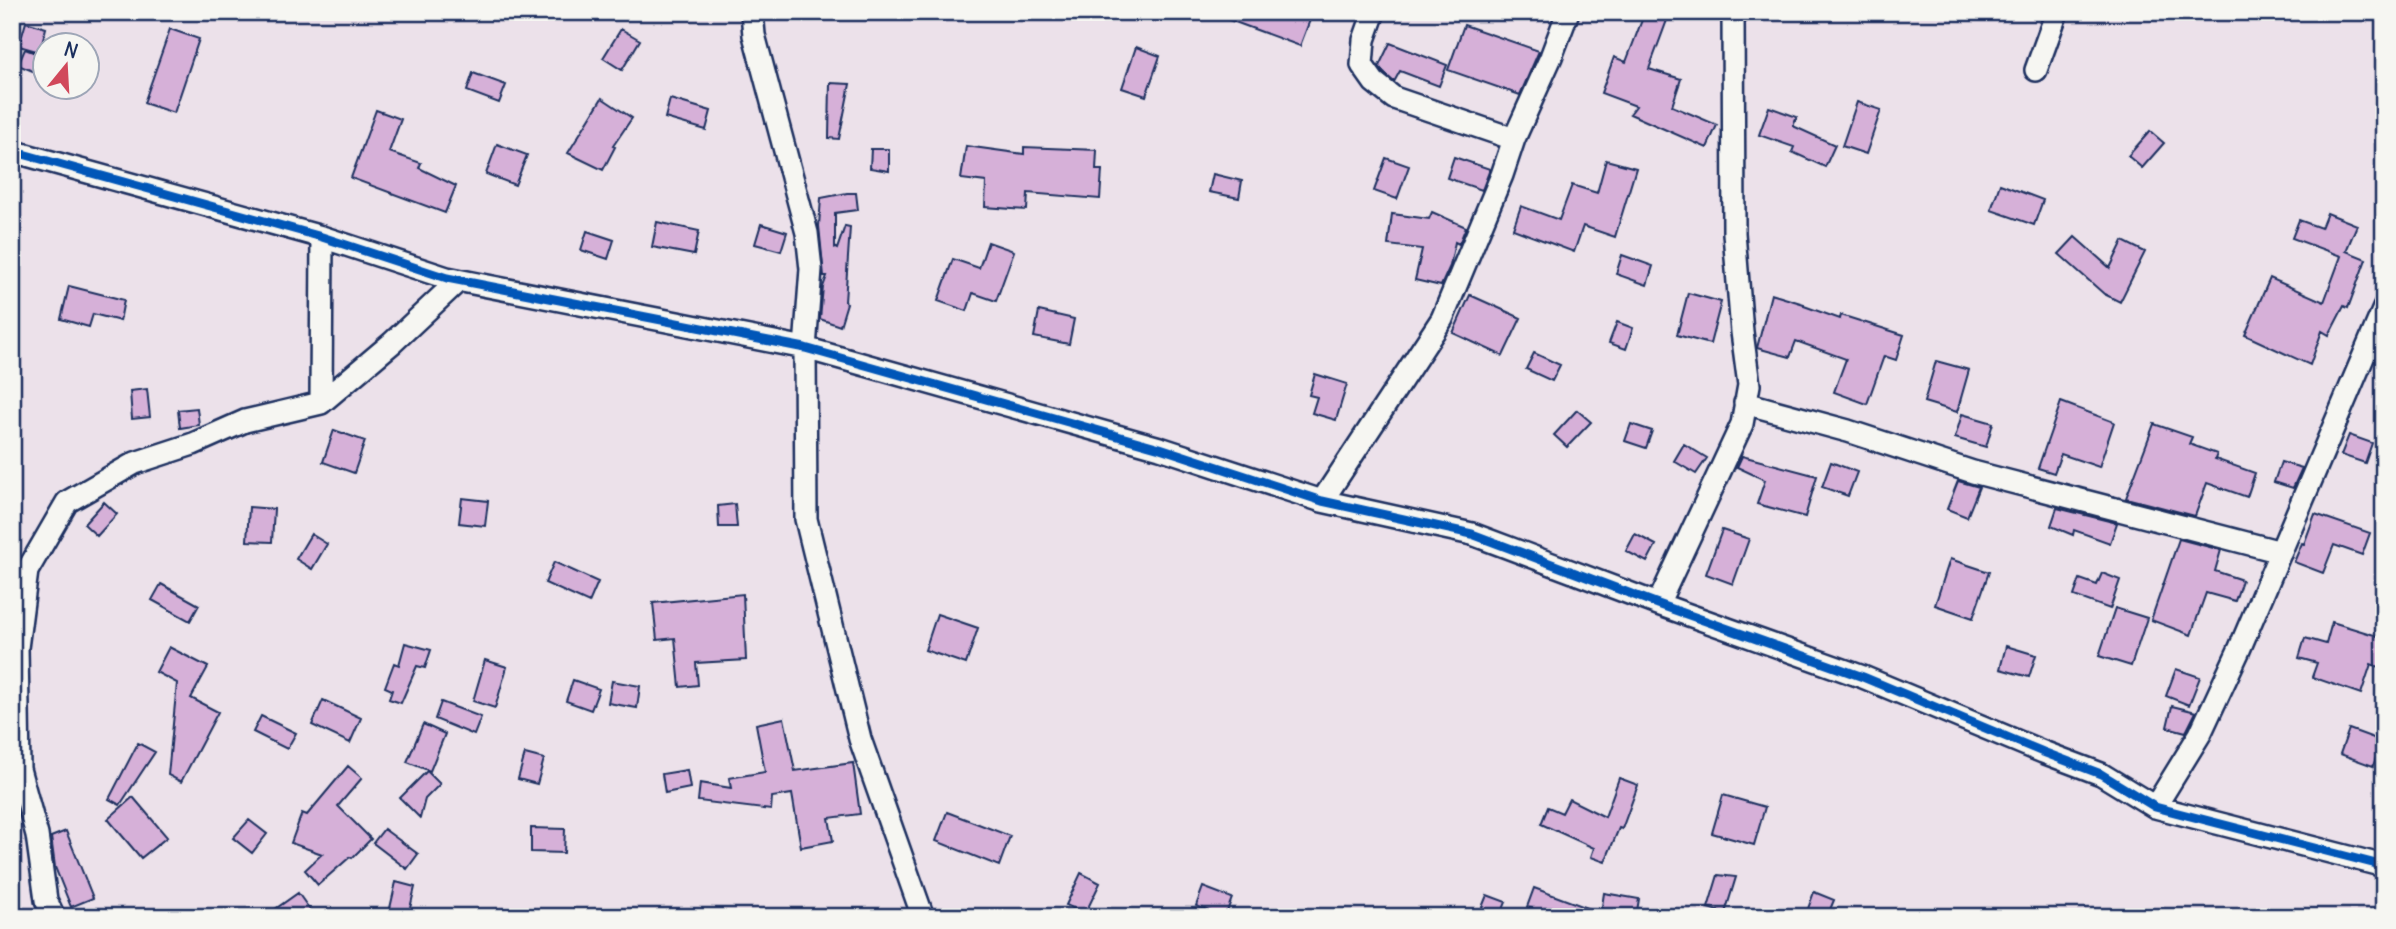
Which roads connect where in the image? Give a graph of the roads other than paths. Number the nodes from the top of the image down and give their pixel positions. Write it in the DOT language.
graph roads {
  1 [pos="752,12"];
  2 [pos="1374,12"];
  3 [pos="1568,12"];
  4 [pos="1733,12"];
  5 [pos="2057,12"];
  6 [pos="2036,70"];
  7 [pos="1514,139"];
  8 [pos="12,151"];
  9 [pos="322,237"];
  10 [pos="458,281"];
  11 [pos="2384,308"];
  12 [pos="805,348"];
  13 [pos="321,403"];
  14 [pos="1745,403"];
  15 [pos="1321,501"];
  16 [pos="2281,552"];
  17 [pos="1658,604"];
  18 [pos="16,768"];
  19 [pos="2155,807"];
  20 [pos="2384,866"];
  21 [pos="54,917"];
  22 [pos="923,917"];
  1 -- 12 [label="street"];
  2 -- 7 [label="street"];
  3 -- 7 [label="street"];
  4 -- 14 [label="street"];
  5 -- 6 [label="street"];
  7 -- 15 [label="street"];
  8 -- 9 [label="street"];
  9 -- 10 [label="street"];
  9 -- 13 [label="street"];
  10 -- 12 [label="street"];
  10 -- 13 [label="street"];
  11 -- 16 [label="street"];
  12 -- 15 [label="street"];
  12 -- 22 [label="street"];
  13 -- 18 [label="street"];
  14 -- 16 [label="street"];
  14 -- 17 [label="street"];
  15 -- 17 [label="street"];
  16 -- 19 [label="street"];
  17 -- 19 [label="street"];
  18 -- 21 [label="street"];
  19 -- 20 [label="street"];
}
